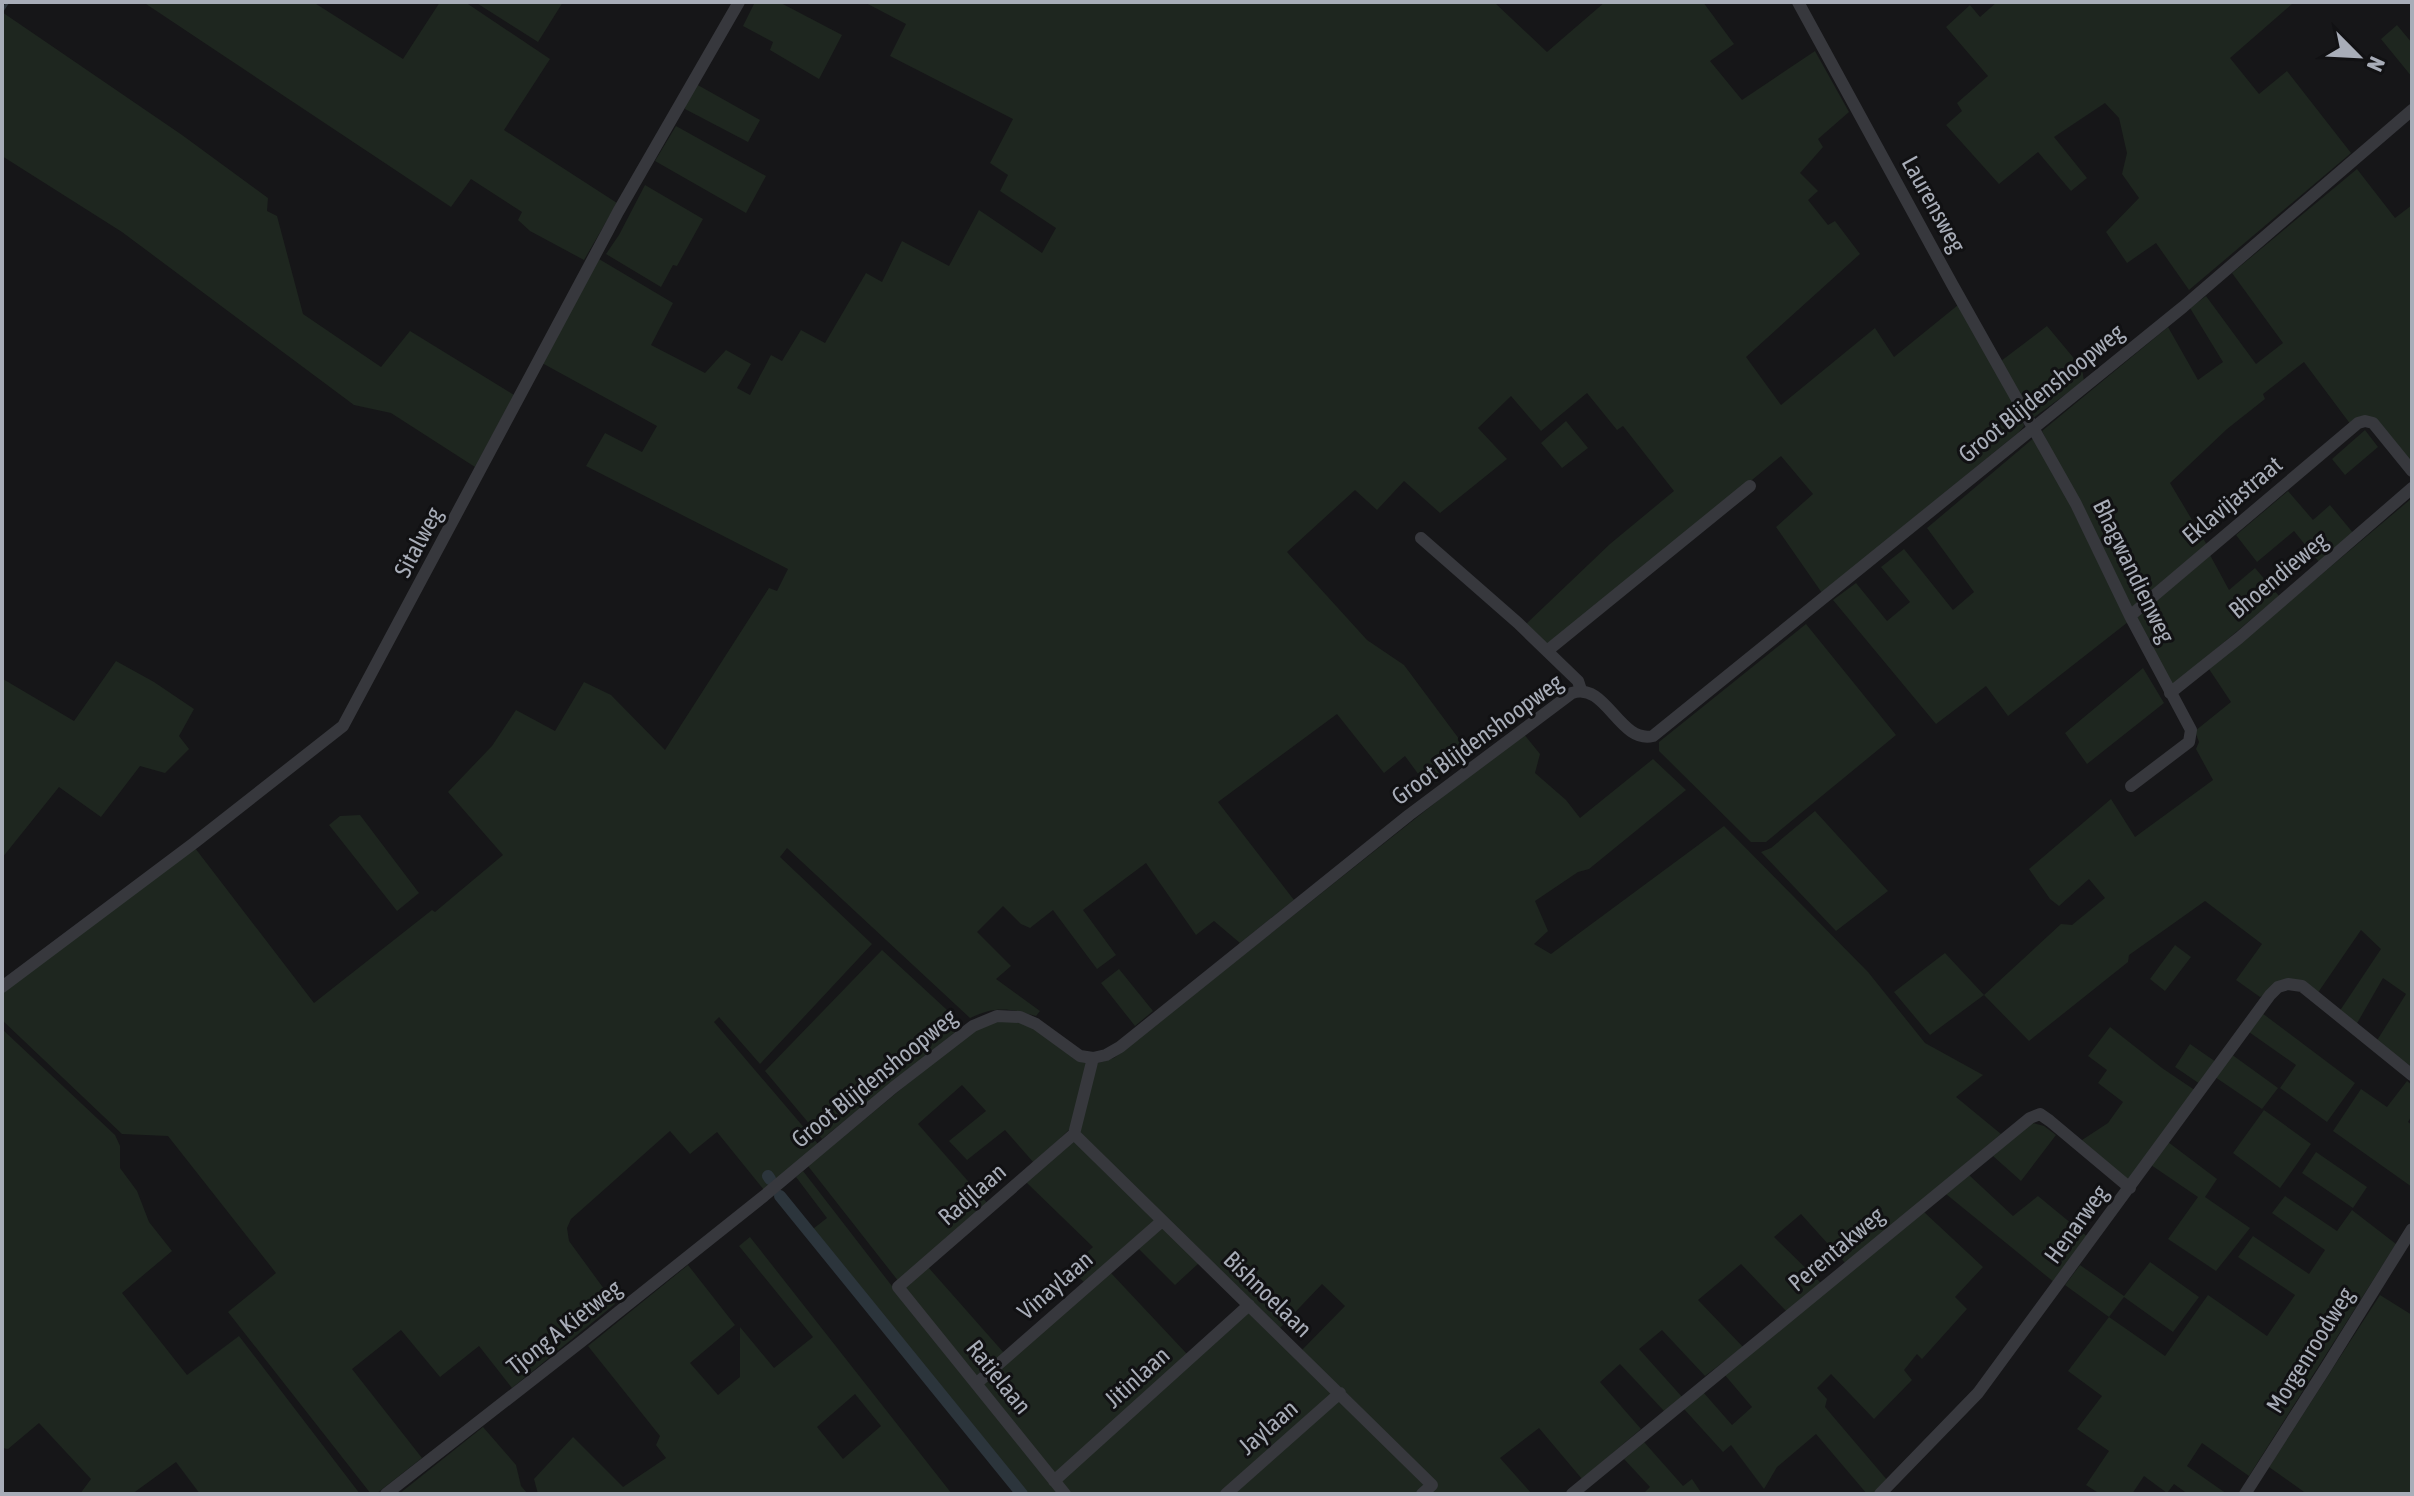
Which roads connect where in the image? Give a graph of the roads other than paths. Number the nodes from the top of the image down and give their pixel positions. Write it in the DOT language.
graph roads {
  1 [pos="739,2"];
  2 [pos="1798,2"];
  3 [pos="2412,110"];
  4 [pos="2034,426"];
  5 [pos="2412,471"];
  6 [pos="1750,486"];
  7 [pos="2412,488"];
  8 [pos="1421,538"];
  9 [pos="2130,616"];
  10 [pos="1547,651"];
  11 [pos="1581,690"];
  12 [pos="2170,693"];
  13 [pos="2131,786"];
  14 [pos="2,987"];
  15 [pos="1093,1058"];
  16 [pos="2412,1075"];
  17 [pos="1074,1134"];
  18 [pos="2130,1188"];
  19 [pos="768,1193"];
  20 [pos="1162,1221"];
  21 [pos="2412,1229"];
  22 [pos="898,1287"];
  23 [pos="1249,1305"];
  24 [pos="977,1383"];
  25 [pos="1340,1393"];
  26 [pos="1054,1481"];
  27 [pos="1427,1490"];
  28 [pos="386,1494"];
  29 [pos="1065,1494"];
  30 [pos="1226,1494"];
  31 [pos="1572,1494"];
  32 [pos="1880,1494"];
  33 [pos="2245,1494"];
  1 -- 14 [label="street, Sitalweg"];
  2 -- 4 [label="street, Laurensweg"];
  3 -- 4 [label="street, Groot Blijdenshoopweg"];
  4 -- 9 [label="street, Bhagwandienweg"];
  4 -- 11 [label="street, Groot Blijdenshoopweg"];
  5 -- 9 [label="street, Eklavijastraat"];
  6 -- 10 [label="street"];
  7 -- 12 [label="street, Bhoendieweg"];
  8 -- 10 [label="street"];
  9 -- 12 [label="street, Bhagwandienweg"];
  10 -- 11 [label="street"];
  11 -- 15 [label="street, Groot Blijdenshoopweg"];
  12 -- 13 [label="street, Bhagwandienweg"];
  15 -- 17 [label="street"];
  15 -- 19 [label="street, Groot Blijdenshoopweg"];
  16 -- 18 [label="street, Henarweg"];
  17 -- 20 [label="street, Bishnoelaan"];
  17 -- 22 [label="street, Radjlaan"];
  18 -- 31 [label="street, Perentakweg"];
  18 -- 32 [label="street, Henarweg"];
  19 -- 28 [label="street, Tjong A Kietweg"];
  20 -- 23 [label="street, Bishnoelaan"];
  20 -- 24 [label="street, Vinaylaan"];
  21 -- 33 [label="street, Morgenroodweg"];
  22 -- 24 [label="street, Ratielaan"];
  23 -- 25 [label="street, Bishnoelaan"];
  23 -- 26 [label="street, Jitinlaan"];
  24 -- 26 [label="street, Ratielaan"];
  25 -- 27 [label="street, Bishnoelaan"];
  25 -- 30 [label="street, Jaylaan"];
  26 -- 29 [label="street, Ratielaan"];
}
